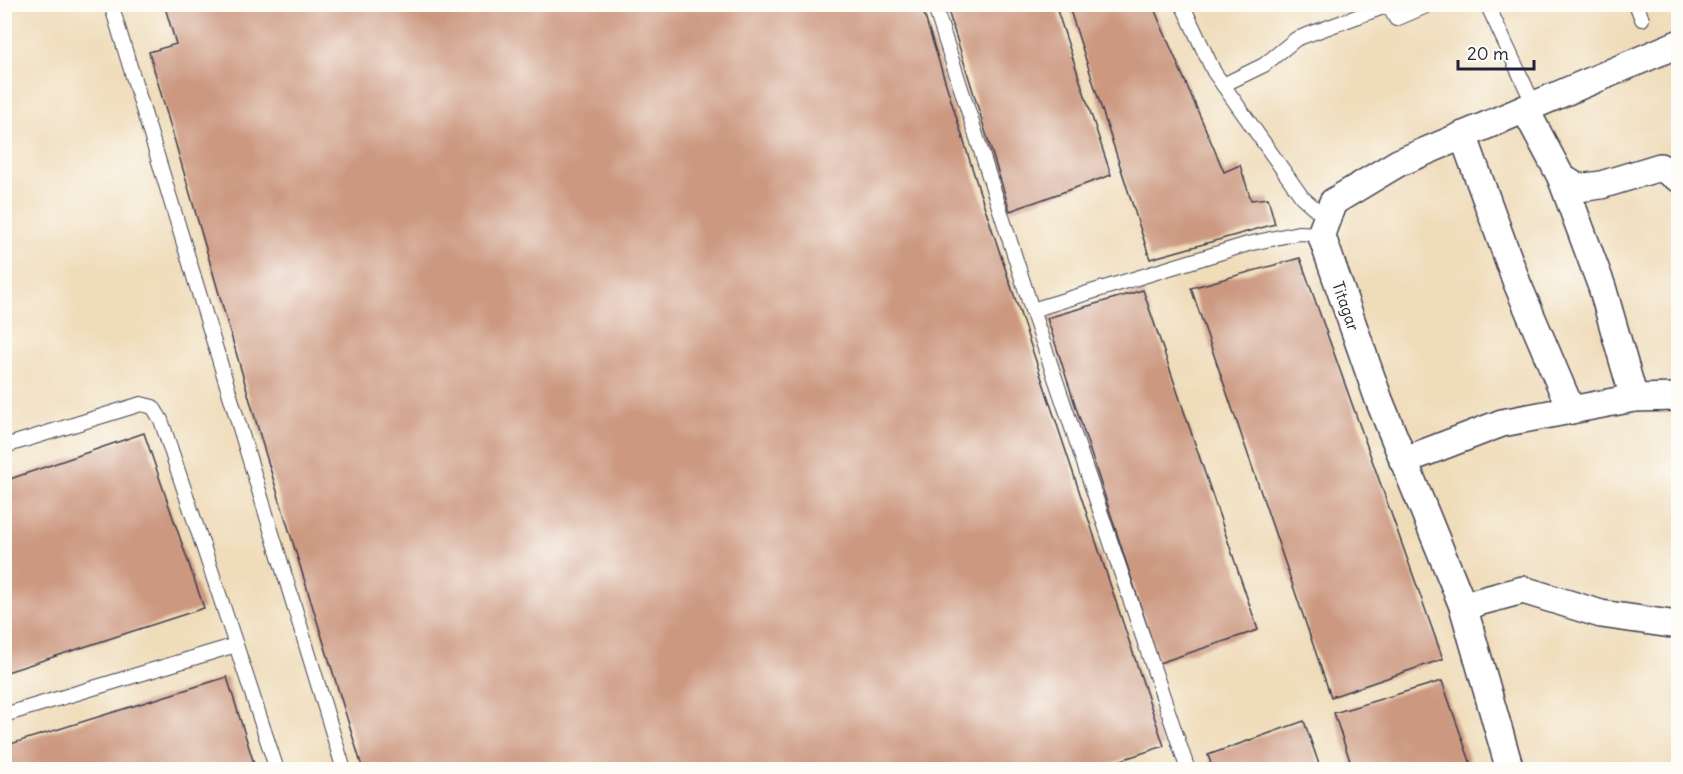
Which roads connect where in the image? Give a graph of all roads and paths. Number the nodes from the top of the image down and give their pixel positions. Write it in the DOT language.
graph roads {
  1 [pos="111,4"];
  2 [pos="934,4"];
  3 [pos="1182,4"];
  4 [pos="1431,4"];
  5 [pos="1487,4"];
  6 [pos="1636,4"];
  7 [pos="1388,5"];
  8 [pos="1642,19"];
  9 [pos="1678,44"];
  10 [pos="1223,85"];
  11 [pos="1530,107"];
  12 [pos="1463,135"];
  13 [pos="1561,177"];
  14 [pos="1678,178"];
  15 [pos="1324,226"];
  16 [pos="1032,310"];
  17 [pos="1678,397"];
  18 [pos="1634,398"];
  19 [pos="1571,410"];
  20 [pos="8,445"];
  21 [pos="1403,460"];
  22 [pos="1463,606"];
  23 [pos="1678,625"];
  24 [pos="236,645"];
  25 [pos="4,715"];
  26 [pos="278,770"];
  27 [pos="345,770"];
  28 [pos="1188,770"];
  29 [pos="1510,770"];
  1 -- 27 [label="lane"];
  2 -- 16 [label="lane"];
  3 -- 10 [label="lane"];
  4 -- 7 [label="lane"];
  5 -- 11 [label="lane"];
  6 -- 8 [label="lane"];
  7 -- 10 [label="lane"];
  9 -- 11 [label="street"];
  10 -- 15 [label="lane"];
  11 -- 12 [label="street"];
  11 -- 13 [label="street"];
  12 -- 15 [label="street"];
  12 -- 19 [label="street"];
  13 -- 14 [label="street"];
  13 -- 18 [label="street"];
  15 -- 16 [label="lane"];
  15 -- 21 [label="street, Titagar"];
  16 -- 28 [label="lane"];
  17 -- 18 [label="street"];
  18 -- 19 [label="street"];
  19 -- 21 [label="street"];
  20 -- 24 [label="lane"];
  21 -- 22 [label="street, Titagar"];
  22 -- 23 [label="street"];
  22 -- 29 [label="street, Titagar"];
  24 -- 25 [label="lane"];
  24 -- 26 [label="lane"];
}
